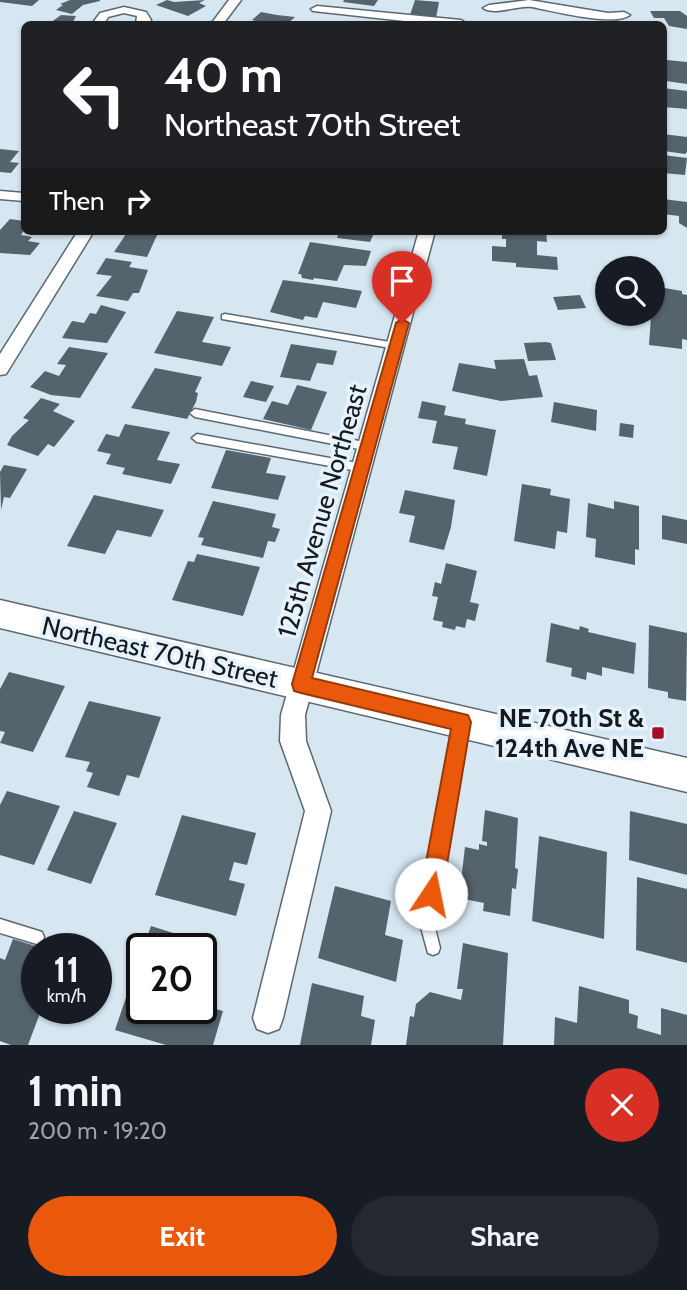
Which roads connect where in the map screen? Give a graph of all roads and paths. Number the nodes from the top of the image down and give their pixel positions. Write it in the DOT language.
graph roads {
  1 [pos="235,0"];
  2 [pos="490,4"];
  3 [pos="317,9"];
  4 [pos="624,15"];
  5 [pos="100,21"];
  6 [pos="145,21"];
  7 [pos="219,21"];
  8 [pos="432,21"];
  9 [pos="485,21"];
  10 [pos="0,195"];
  11 [pos="21,197"];
  12 [pos="84,235"];
  13 [pos="426,235"];
  14 [pos="225,317"];
  15 [pos="396,346"];
  16 [pos="0,369"];
  17 [pos="195,413"];
  18 [pos="197,438"];
  19 [pos="369,447"];
  20 [pos="363,468"];
  21 [pos="0,614"];
  22 [pos="301,684"];
  23 [pos="462,722"];
  24 [pos="687,775"];
  25 [pos="0,926"];
  26 [pos="24,933"];
  27 [pos="433,948"];
  28 [pos="268,1018"];
  1 -- 7 [label="street"];
  2 -- 4 [label="street"];
  2 -- 9 [label="street"];
  3 -- 8 [label="street"];
  5 -- 6 [label="street"];
  10 -- 11 [label="street"];
  12 -- 16 [label="street"];
  13 -- 15 [label="street, 125th Avenue Northeast"];
  14 -- 15 [label="lane"];
  15 -- 19 [label="street, 125th Avenue Northeast"];
  17 -- 19 [label="lane"];
  18 -- 20 [label="lane"];
  19 -- 20 [label="street, 125th Avenue Northeast"];
  20 -- 22 [label="street, 125th Avenue Northeast"];
  21 -- 22 [label="main road, Northeast 70th Street"];
  22 -- 23 [label="main road, Northeast 70th Street"];
  22 -- 28 [label="street, 125th Avenue Northeast"];
  23 -- 24 [label="main road, Northeast 70th Street"];
  23 -- 27 [label="lane"];
  25 -- 26 [label="lane"];
}
